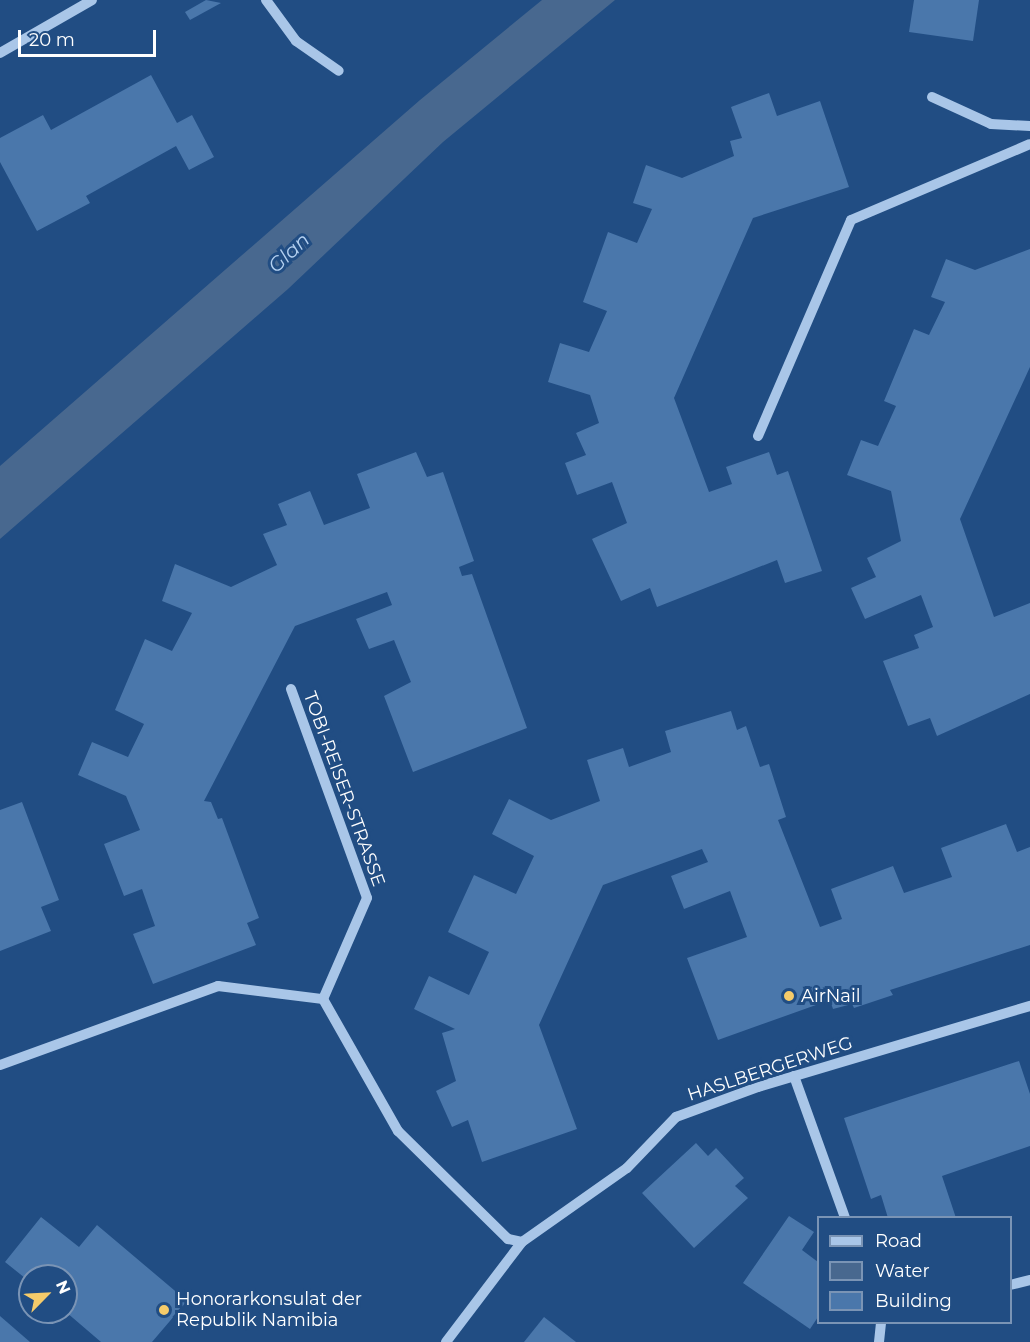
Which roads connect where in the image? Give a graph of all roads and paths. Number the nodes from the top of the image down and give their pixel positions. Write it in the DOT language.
graph roads {
  1 [pos="92,0"];
  2 [pos="266,0"];
  3 [pos="0,53"];
  4 [pos="339,70"];
  5 [pos="932,97"];
  6 [pos="1030,126"];
  7 [pos="1030,144"];
  8 [pos="758,436"];
  9 [pos="291,689"];
  10 [pos="323,999"];
  11 [pos="1030,1006"];
  12 [pos="0,1065"];
  13 [pos="794,1077"];
  14 [pos="844,1216"];
  15 [pos="522,1242"];
  16 [pos="1030,1280"];
  17 [pos="1012,1286"];
  18 [pos="881,1324"];
  19 [pos="446,1342"];
  20 [pos="879,1342"];
  1 -- 3 [label="street"];
  2 -- 4 [label="street"];
  5 -- 6 [label="street"];
  7 -- 8 [label="street"];
  9 -- 10 [label="street, TOBI-REISER-STRASSE"];
  10 -- 12 [label="street"];
  10 -- 15 [label="street"];
  11 -- 13 [label="street, HASLBERGERWEG"];
  13 -- 14 [label="street"];
  13 -- 15 [label="street, HASLBERGERWEG"];
  15 -- 19 [label="street, HASLBERGERWEG"];
  16 -- 17 [label="street"];
  18 -- 20 [label="street"];
}
